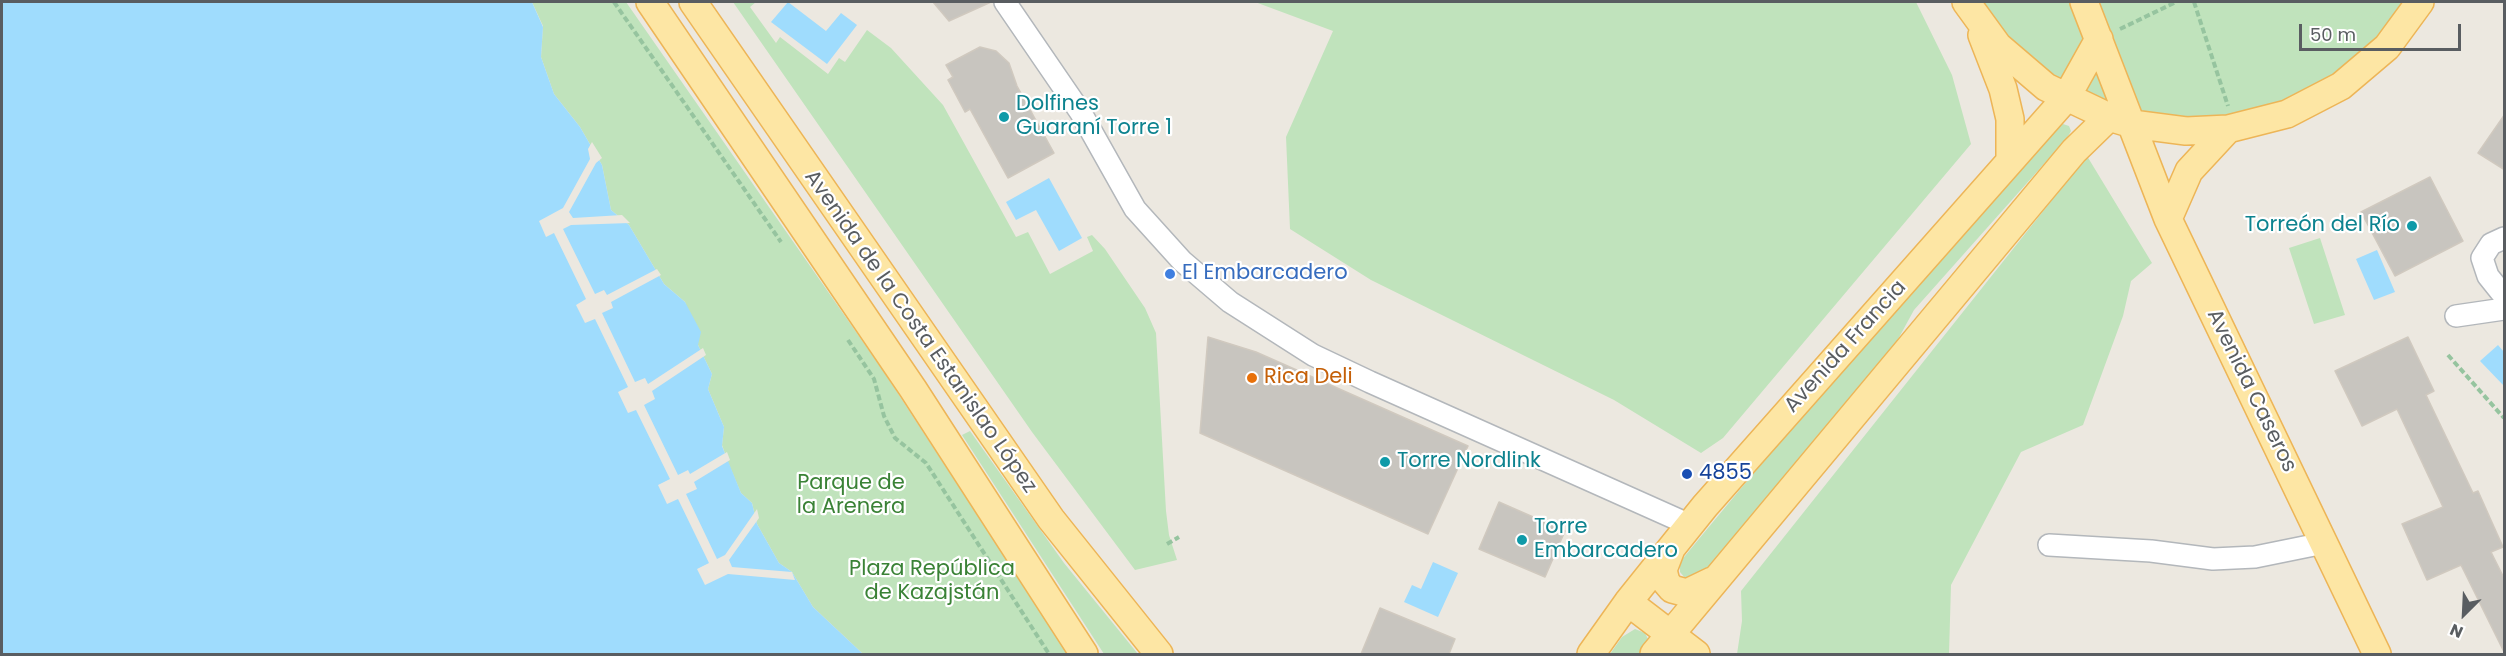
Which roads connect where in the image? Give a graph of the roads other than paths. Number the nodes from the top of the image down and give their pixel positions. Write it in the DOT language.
graph roads {
  1 [pos="650,2"];
  2 [pos="693,2"];
  3 [pos="1005,2"];
  4 [pos="2084,2"];
  5 [pos="2420,2"];
  6 [pos="1970,9"];
  7 [pos="2099,39"];
  8 [pos="2066,98"];
  9 [pos="2120,121"];
  10 [pos="2231,128"];
  11 [pos="2010,159"];
  12 [pos="2168,219"];
  13 [pos="2505,238"];
  14 [pos="2505,296"];
  15 [pos="2505,309"];
  16 [pos="2456,316"];
  17 [pos="1690,525"];
  18 [pos="2324,543"];
  19 [pos="2049,544"];
  20 [pos="1671,548"];
  21 [pos="1714,580"];
  22 [pos="1628,602"];
  23 [pos="1662,644"];
  24 [pos="1084,654"];
  25 [pos="1159,654"];
  26 [pos="1591,654"];
  27 [pos="1696,654"];
  28 [pos="2377,654"];
  1 -- 24 [label="main road, Avenida de la Costa Estanislao López"];
  2 -- 25 [label="main road, Avenida de la Costa Estanislao López"];
  3 -- 17 [label="street"];
  4 -- 7 [label="main road, Avenida Caseros"];
  5 -- 10 [label="main road"];
  6 -- 8 [label="main road"];
  6 -- 11 [label="main road"];
  7 -- 8 [label="main road, Avenida Francia"];
  7 -- 9 [label="main road, Avenida Caseros"];
  8 -- 9 [label="main road"];
  8 -- 11 [label="main road, Avenida Francia"];
  9 -- 10 [label="main road"];
  9 -- 12 [label="main road, Avenida Caseros"];
  9 -- 21 [label="main road"];
  10 -- 12 [label="main road"];
  11 -- 17 [label="main road, Avenida Francia"];
  12 -- 18 [label="main road, Avenida Caseros"];
  13 -- 14 [label="street"];
  15 -- 16 [label="street"];
  17 -- 20 [label="main road, Avenida Francia"];
  18 -- 19 [label="street"];
  18 -- 28 [label="main road, Avenida Caseros"];
  20 -- 21 [label="main road"];
  20 -- 22 [label="main road, Avenida Francia"];
  21 -- 23 [label="main road"];
  22 -- 23 [label="main road"];
  22 -- 26 [label="main road, Avenida Francia"];
  23 -- 27 [label="main road"];
}
